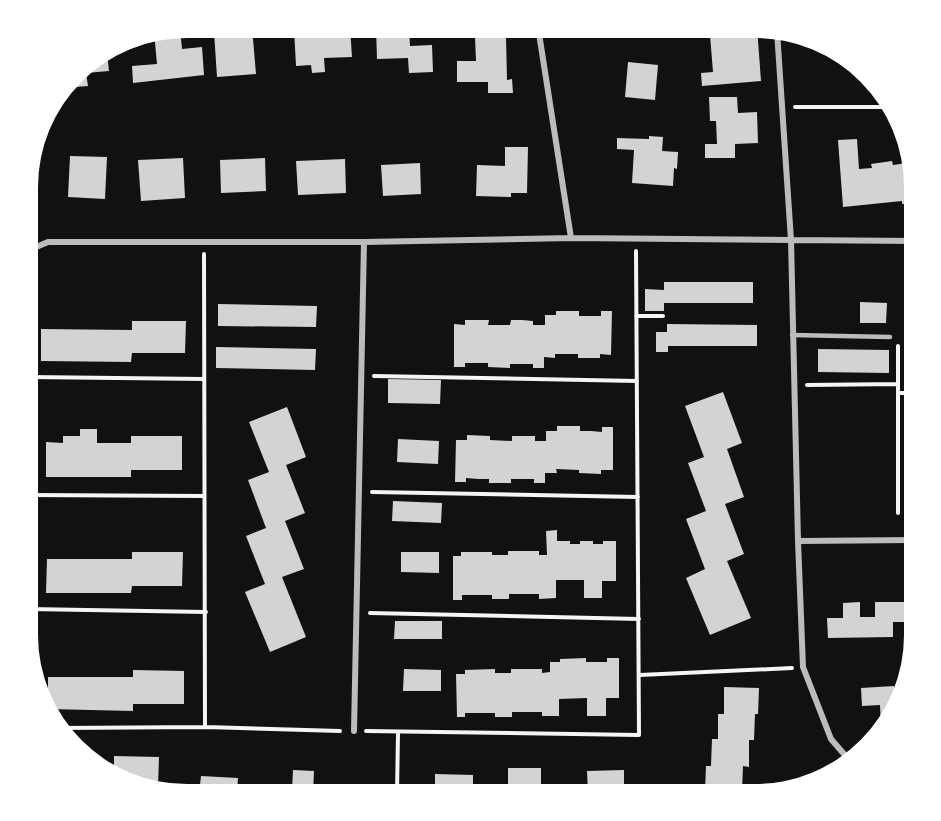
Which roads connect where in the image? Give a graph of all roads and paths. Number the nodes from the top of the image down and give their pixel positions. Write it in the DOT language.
graph roads {
  1 [pos="540,38"];
  2 [pos="778,39"];
  3 [pos="782,107"];
  4 [pos="881,107"];
  5 [pos="571,238"];
  6 [pos="636,238"];
  7 [pos="791,240"];
  8 [pos="903,241"];
  9 [pos="204,242"];
  10 [pos="364,242"];
  11 [pos="38,246"];
  12 [pos="636,316"];
  13 [pos="663,316"];
  14 [pos="792,335"];
  15 [pos="890,337"];
  16 [pos="361,375"];
  17 [pos="38,377"];
  18 [pos="204,379"];
  19 [pos="637,381"];
  20 [pos="898,384"];
  21 [pos="793,385"];
  22 [pos="898,393"];
  23 [pos="903,393"];
  24 [pos="359,492"];
  25 [pos="38,495"];
  26 [pos="204,496"];
  27 [pos="638,498"];
  28 [pos="898,513"];
  29 [pos="904,540"];
  30 [pos="798,541"];
  31 [pos="38,609"];
  32 [pos="206,612"];
  33 [pos="356,612"];
  34 [pos="639,619"];
  35 [pos="803,667"];
  36 [pos="639,675"];
  37 [pos="205,727"];
  38 [pos="71,728"];
  39 [pos="354,731"];
  40 [pos="398,733"];
  41 [pos="844,754"];
  42 [pos="397,784"];
  1 -- 5 [label="street"];
  2 -- 3 [label="street"];
  3 -- 4 [label="path"];
  3 -- 7 [label="street"];
  5 -- 6 [label="street"];
  5 -- 10 [label="street"];
  6 -- 7 [label="street"];
  6 -- 12 [label="path"];
  7 -- 8 [label="street"];
  7 -- 14 [label="street"];
  9 -- 10 [label="street"];
  9 -- 11 [label="street"];
  9 -- 18 [label="path"];
  10 -- 16 [label="street"];
  12 -- 13 [label="path"];
  12 -- 19 [label="path"];
  14 -- 15 [label="lane"];
  14 -- 21 [label="street"];
  15 -- 20 [label="path"];
  16 -- 19 [label="path"];
  16 -- 24 [label="street"];
  17 -- 18 [label="path"];
  18 -- 26 [label="path"];
  19 -- 27 [label="path"];
  20 -- 21 [label="path"];
  20 -- 22 [label="path"];
  21 -- 30 [label="street"];
  22 -- 23 [label="path"];
  22 -- 28 [label="path"];
  24 -- 27 [label="path"];
  24 -- 33 [label="street"];
  25 -- 26 [label="path"];
  26 -- 32 [label="path"];
  27 -- 34 [label="path"];
  29 -- 30 [label="street"];
  30 -- 35 [label="street"];
  31 -- 32 [label="path"];
  32 -- 37 [label="path"];
  33 -- 34 [label="path"];
  33 -- 39 [label="street"];
  34 -- 36 [label="path"];
  35 -- 36 [label="path"];
  35 -- 41 [label="street"];
  36 -- 40 [label="path"];
  37 -- 38 [label="path"];
  37 -- 39 [label="path"];
  39 -- 40 [label="path"];
  40 -- 42 [label="path"];
}
